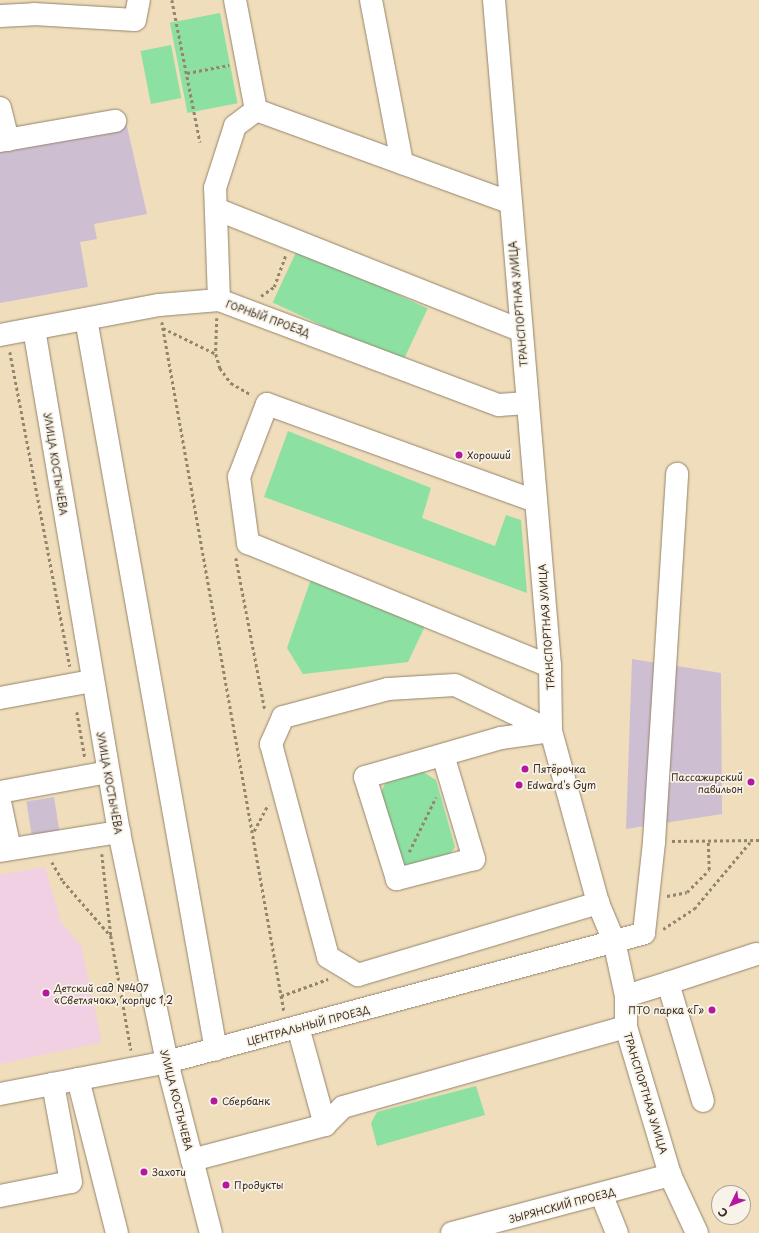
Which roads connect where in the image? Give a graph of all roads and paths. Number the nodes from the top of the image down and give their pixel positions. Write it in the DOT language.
graph roads {
  1 [pos="139,0"];
  2 [pos="172,0"];
  3 [pos="235,0"];
  4 [pos="371,0"];
  5 [pos="494,0"];
  6 [pos="33,7"];
  7 [pos="0,16"];
  8 [pos="247,62"];
  9 [pos="186,73"];
  10 [pos="0,108"];
  11 [pos="256,110"];
  12 [pos="115,121"];
  13 [pos="4,140"];
  14 [pos="200,142"];
  15 [pos="402,163"];
  16 [pos="509,202"];
  17 [pos="216,208"];
  18 [pos="291,236"];
  19 [pos="219,300"];
  20 [pos="160,305"];
  21 [pos="242,308"];
  22 [pos="86,319"];
  23 [pos="163,328"];
  24 [pos="34,329"];
  25 [pos="520,330"];
  26 [pos="0,335"];
  27 [pos="216,354"];
  28 [pos="527,403"];
  29 [pos="267,404"];
  30 [pos="677,474"];
  31 [pos="535,500"];
  32 [pos="235,551"];
  33 [pos="550,666"];
  34 [pos="92,681"];
  35 [pos="0,698"];
  36 [pos="265,713"];
  37 [pos="551,731"];
  38 [pos="446,763"];
  39 [pos="108,772"];
  40 [pos="0,792"];
  41 [pos="0,802"];
  42 [pos="119,832"];
  43 [pos="708,840"];
  44 [pos="759,840"];
  45 [pos="654,842"];
  46 [pos="750,842"];
  47 [pos="36,845"];
  48 [pos="5,850"];
  49 [pos="397,879"];
  50 [pos="646,901"];
  51 [pos="598,903"];
  52 [pos="644,934"];
  53 [pos="111,936"];
  54 [pos="614,941"];
  55 [pos="756,954"];
  56 [pos="351,970"];
  57 [pos="668,983"];
  58 [pos="281,996"];
  59 [pos="626,996"];
  60 [pos="626,1028"];
  61 [pos="293,1029"];
  62 [pos="216,1050"];
  63 [pos="167,1062"];
  64 [pos="78,1079"];
  65 [pos="53,1084"];
  66 [pos="0,1094"];
  67 [pos="703,1101"];
  68 [pos="325,1125"];
  69 [pos="192,1160"];
  70 [pos="670,1175"];
  71 [pos="0,1196"];
  72 [pos="602,1196"];
  73 [pos="117,1233"];
  74 [pos="211,1233"];
  75 [pos="452,1233"];
  76 [pos="617,1233"];
  77 [pos="697,1233"];
  1 -- 6 [label="street"];
  2 -- 9 [label="path"];
  3 -- 8 [label="street"];
  4 -- 15 [label="street"];
  5 -- 16 [label="street, ТРАНСПОРТНАЯ УЛИЦА"];
  6 -- 7 [label="street"];
  8 -- 9 [label="path"];
  8 -- 11 [label="street"];
  9 -- 14 [label="path"];
  10 -- 13 [label="street"];
  11 -- 15 [label="street"];
  11 -- 17 [label="street"];
  12 -- 13 [label="street"];
  15 -- 16 [label="street"];
  16 -- 25 [label="street, ТРАНСПОРТНАЯ УЛИЦА"];
  17 -- 18 [label="street"];
  17 -- 19 [label="street"];
  18 -- 21 [label="path"];
  18 -- 25 [label="street"];
  19 -- 20 [label="street, ГОРНЫЙ ПРОЕЗД"];
  19 -- 21 [label="street, ГОРНЫЙ ПРОЕЗД"];
  19 -- 27 [label="path"];
  20 -- 22 [label="street, ГОРНЫЙ ПРОЕЗД"];
  20 -- 23 [label="path"];
  21 -- 28 [label="street, ГОРНЫЙ ПРОЕЗД"];
  22 -- 24 [label="street, ГОРНЫЙ ПРОЕЗД"];
  22 -- 62 [label="street"];
  23 -- 27 [label="path"];
  23 -- 58 [label="path"];
  24 -- 26 [label="street, ГОРНЫЙ ПРОЕЗД"];
  24 -- 34 [label="street, УЛИЦА КОСТЫЧЕВА"];
  25 -- 28 [label="street, ТРАНСПОРТНАЯ УЛИЦА"];
  27 -- 29 [label="path"];
  28 -- 31 [label="street, ТРАНСПОРТНАЯ УЛИЦА"];
  29 -- 31 [label="street"];
  29 -- 33 [label="street"];
  30 -- 45 [label="street"];
  31 -- 33 [label="street, ТРАНСПОРТНАЯ УЛИЦА"];
  32 -- 36 [label="path"];
  33 -- 37 [label="street, ТРАНСПОРТНАЯ УЛИЦА"];
  34 -- 35 [label="street"];
  34 -- 39 [label="street, УЛИЦА КОСТЫЧЕВА"];
  37 -- 38 [label="street"];
  37 -- 51 [label="street, ТРАНСПОРТНАЯ УЛИЦА"];
  37 -- 56 [label="street"];
  38 -- 49 [label="path"];
  38 -- 49 [label="street"];
  38 -- 49 [label="street"];
  39 -- 40 [label="street"];
  39 -- 42 [label="street, УЛИЦА КОСТЫЧЕВА"];
  41 -- 48 [label="street"];
  42 -- 47 [label="street"];
  42 -- 63 [label="street, УЛИЦА КОСТЫЧЕВА"];
  43 -- 45 [label="path"];
  43 -- 46 [label="path"];
  43 -- 50 [label="path"];
  44 -- 46 [label="path"];
  45 -- 50 [label="street"];
  46 -- 52 [label="path"];
  47 -- 48 [label="street"];
  47 -- 53 [label="path"];
  50 -- 52 [label="street"];
  51 -- 54 [label="street, ТРАНСПОРТНАЯ УЛИЦА"];
  51 -- 56 [label="street"];
  52 -- 54 [label="street, ЦЕНТРАЛЬНЫЙ ПРОЕЗД"];
  54 -- 59 [label="street, ТРАНСПОРТНАЯ УЛИЦА"];
  54 -- 61 [label="street, ЦЕНТРАЛЬНЫЙ ПРОЕЗД"];
  55 -- 57 [label="street"];
  56 -- 58 [label="path"];
  57 -- 59 [label="street"];
  57 -- 67 [label="street"];
  58 -- 61 [label="path"];
  59 -- 60 [label="street, ТРАНСПОРТНАЯ УЛИЦА"];
  60 -- 68 [label="street"];
  60 -- 70 [label="street, ТРАНСПОРТНАЯ УЛИЦА"];
  61 -- 62 [label="street, ЦЕНТРАЛЬНЫЙ ПРОЕЗД"];
  61 -- 68 [label="street"];
  62 -- 63 [label="street, ЦЕНТРАЛЬНЫЙ ПРОЕЗД"];
  63 -- 64 [label="street, ЦЕНТРАЛЬНЫЙ ПРОЕЗД"];
  63 -- 69 [label="street, УЛИЦА КОСТЫЧЕВА"];
  64 -- 65 [label="street, ЦЕНТРАЛЬНЫЙ ПРОЕЗД"];
  64 -- 73 [label="street"];
  65 -- 66 [label="street, ЦЕНТРАЛЬНЫЙ ПРОЕЗД"];
  65 -- 71 [label="street"];
  68 -- 69 [label="street"];
  69 -- 74 [label="street, УЛИЦА КОСТЫЧЕВА"];
  70 -- 72 [label="street, ЗЫРЯНСКИЙ ПРОЕЗД"];
  70 -- 77 [label="street, ТРАНСПОРТНАЯ УЛИЦА"];
  72 -- 75 [label="street, ЗЫРЯНСКИЙ ПРОЕЗД"];
  72 -- 76 [label="street"];
}
